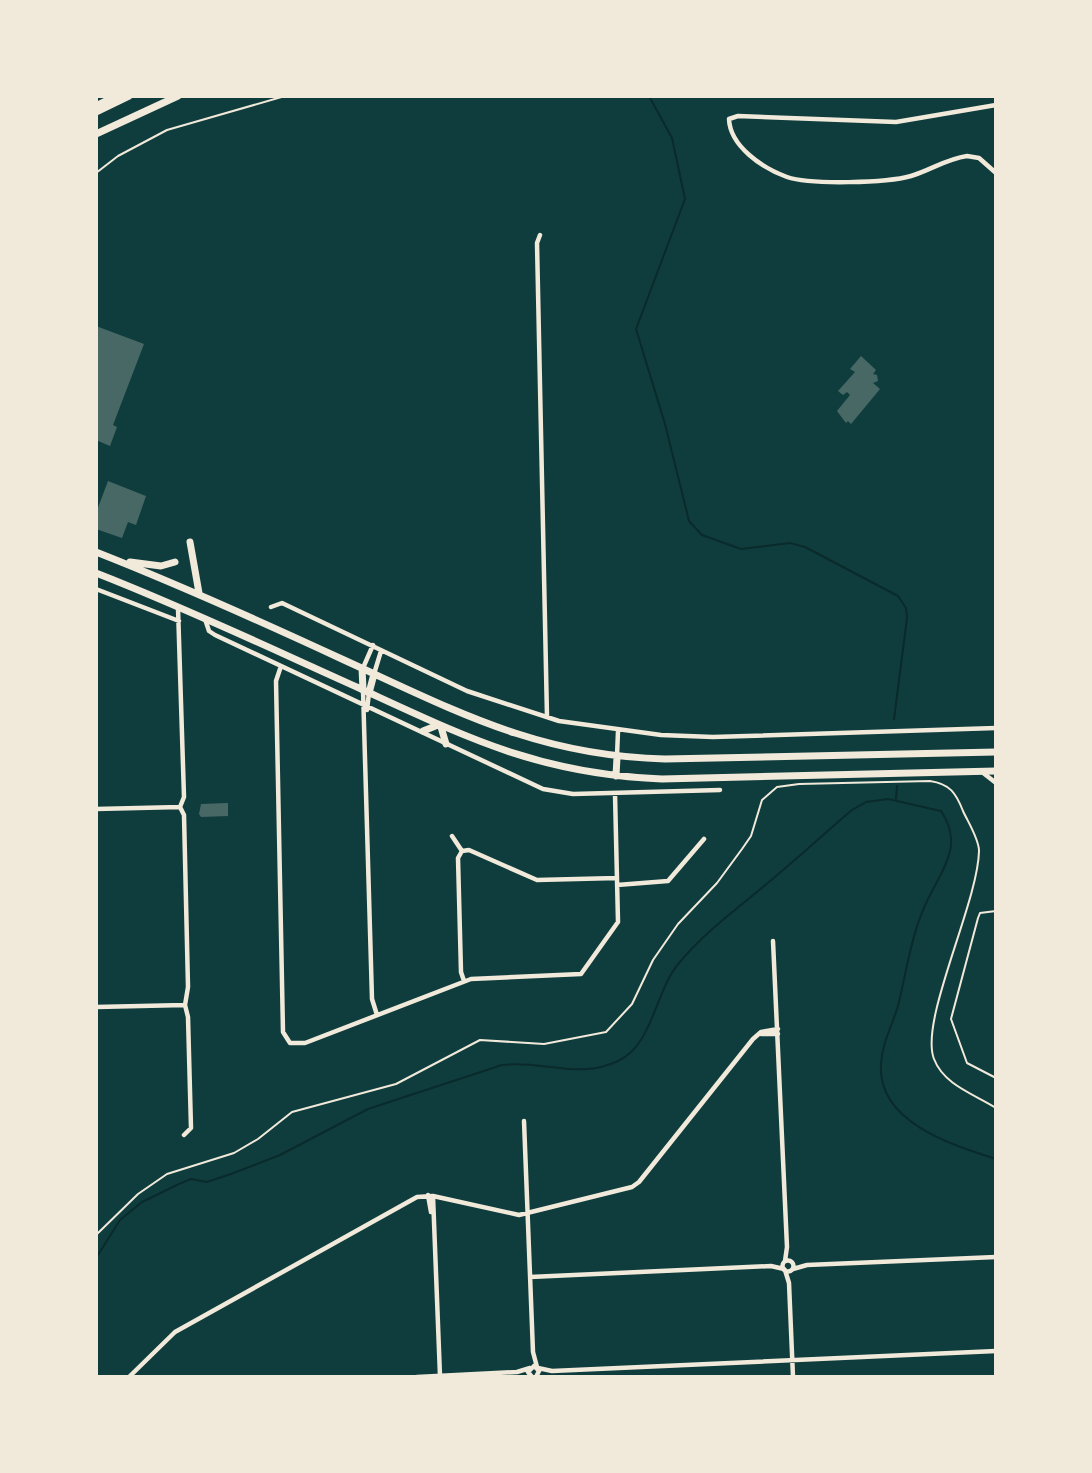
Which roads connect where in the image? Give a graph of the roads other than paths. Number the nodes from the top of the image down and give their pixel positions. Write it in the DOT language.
graph roads {
  1 [pos="117,96"];
  2 [pos="129,96"];
  3 [pos="177,96"];
  4 [pos="996,105"];
  5 [pos="96,106"];
  6 [pos="96,112"];
  7 [pos="96,136"];
  8 [pos="996,173"];
  9 [pos="540,235"];
  10 [pos="190,542"];
  11 [pos="96,552"];
  12 [pos="112,558"];
  13 [pos="175,562"];
  14 [pos="96,573"];
  15 [pos="96,589"];
  16 [pos="200,593"];
  17 [pos="178,606"];
  18 [pos="271,607"];
  19 [pos="205,618"];
  20 [pos="178,621"];
  21 [pos="373,645"];
  22 [pos="381,651"];
  23 [pos="281,666"];
  24 [pos="362,668"];
  25 [pos="373,674"];
  26 [pos="366,691"];
  27 [pos="366,706"];
  28 [pos="547,716"];
  29 [pos="439,726"];
  30 [pos="996,728"];
  31 [pos="423,731"];
  32 [pos="618,731"];
  33 [pos="446,744"];
  34 [pos="996,752"];
  35 [pos="617,757"];
  36 [pos="981,771"];
  37 [pos="996,771"];
  38 [pos="616,776"];
  39 [pos="996,783"];
  40 [pos="720,790"];
  41 [pos="615,794"];
  42 [pos="180,807"];
  43 [pos="96,808"];
  44 [pos="452,836"];
  45 [pos="704,839"];
  46 [pos="461,852"];
  47 [pos="617,882"];
  48 [pos="996,911"];
  49 [pos="773,941"];
  50 [pos="464,981"];
  51 [pos="185,1005"];
  52 [pos="96,1007"];
  53 [pos="377,1015"];
  54 [pos="778,1031"];
  55 [pos="996,1078"];
  56 [pos="524,1121"];
  57 [pos="184,1135"];
  58 [pos="431,1196"];
  59 [pos="527,1214"];
  60 [pos="788,1247"];
  61 [pos="996,1257"];
  62 [pos="792,1261"];
  63 [pos="784,1262"];
  64 [pos="807,1265"];
  65 [pos="771,1266"];
  66 [pos="792,1269"];
  67 [pos="785,1270"];
  68 [pos="530,1277"];
  69 [pos="789,1283"];
  70 [pos="996,1351"];
  71 [pos="533,1352"];
  72 [pos="793,1360"];
  73 [pos="538,1368"];
  74 [pos="552,1371"];
  75 [pos="533,1374"];
  76 [pos="440,1376"];
  77 [pos="129,1377"];
  78 [pos="417,1377"];
  79 [pos="793,1377"];
  1 -- 5 [label="highway"];
  2 -- 6 [label="highway"];
  3 -- 7 [label="highway"];
  4 -- 8 [label="street"];
  9 -- 28 [label="street"];
  10 -- 16 [label="highway"];
  11 -- 12 [label="highway"];
  12 -- 13 [label="highway"];
  12 -- 16 [label="highway"];
  14 -- 17 [label="highway"];
  15 -- 20 [label="street"];
  16 -- 24 [label="highway"];
  17 -- 19 [label="highway"];
  17 -- 20 [label="street"];
  18 -- 21 [label="street"];
  19 -- 23 [label="street"];
  19 -- 26 [label="highway"];
  20 -- 42 [label="street"];
  21 -- 22 [label="street"];
  21 -- 24 [label="street"];
  22 -- 25 [label="street"];
  22 -- 28 [label="street"];
  23 -- 27 [label="street"];
  23 -- 53 [label="street"];
  24 -- 25 [label="highway"];
  24 -- 26 [label="highway"];
  25 -- 26 [label="highway"];
  25 -- 35 [label="highway"];
  26 -- 27 [label="street"];
  26 -- 29 [label="highway"];
  27 -- 31 [label="street"];
  27 -- 53 [label="street"];
  28 -- 32 [label="street"];
  29 -- 31 [label="highway"];
  29 -- 33 [label="highway"];
  29 -- 38 [label="highway"];
  30 -- 32 [label="street"];
  31 -- 33 [label="street"];
  32 -- 35 [label="street"];
  33 -- 41 [label="street"];
  34 -- 35 [label="highway"];
  35 -- 38 [label="highway"];
  36 -- 37 [label="highway"];
  36 -- 38 [label="highway"];
  36 -- 39 [label="street"];
  40 -- 41 [label="street"];
  41 -- 47 [label="street"];
  42 -- 43 [label="street"];
  42 -- 51 [label="street"];
  44 -- 46 [label="street"];
  45 -- 47 [label="street"];
  46 -- 47 [label="street"];
  46 -- 50 [label="street"];
  47 -- 50 [label="street"];
  48 -- 55 [label="lane"];
  49 -- 54 [label="street"];
  50 -- 53 [label="street"];
  51 -- 52 [label="street"];
  51 -- 57 [label="street"];
  54 -- 59 [label="street"];
  54 -- 60 [label="street"];
  56 -- 59 [label="street"];
  58 -- 59 [label="street"];
  58 -- 76 [label="street"];
  58 -- 77 [label="street"];
  59 -- 68 [label="street"];
  60 -- 62 [label="street"];
  60 -- 63 [label="street"];
  61 -- 64 [label="street"];
  62 -- 63 [label="street"];
  62 -- 64 [label="street"];
  62 -- 66 [label="street"];
  63 -- 65 [label="street"];
  63 -- 67 [label="street"];
  64 -- 66 [label="street"];
  65 -- 67 [label="street"];
  65 -- 68 [label="street"];
  66 -- 67 [label="street"];
  66 -- 69 [label="street"];
  67 -- 69 [label="street"];
  68 -- 71 [label="street"];
  69 -- 72 [label="street"];
  70 -- 72 [label="street"];
  71 -- 73 [label="street"];
  71 -- 75 [label="street"];
  72 -- 74 [label="street"];
  72 -- 79 [label="street"];
  73 -- 74 [label="street"];
  73 -- 75 [label="street"];
  74 -- 75 [label="street"];
  75 -- 76 [label="street"];
  76 -- 78 [label="street"];
}
